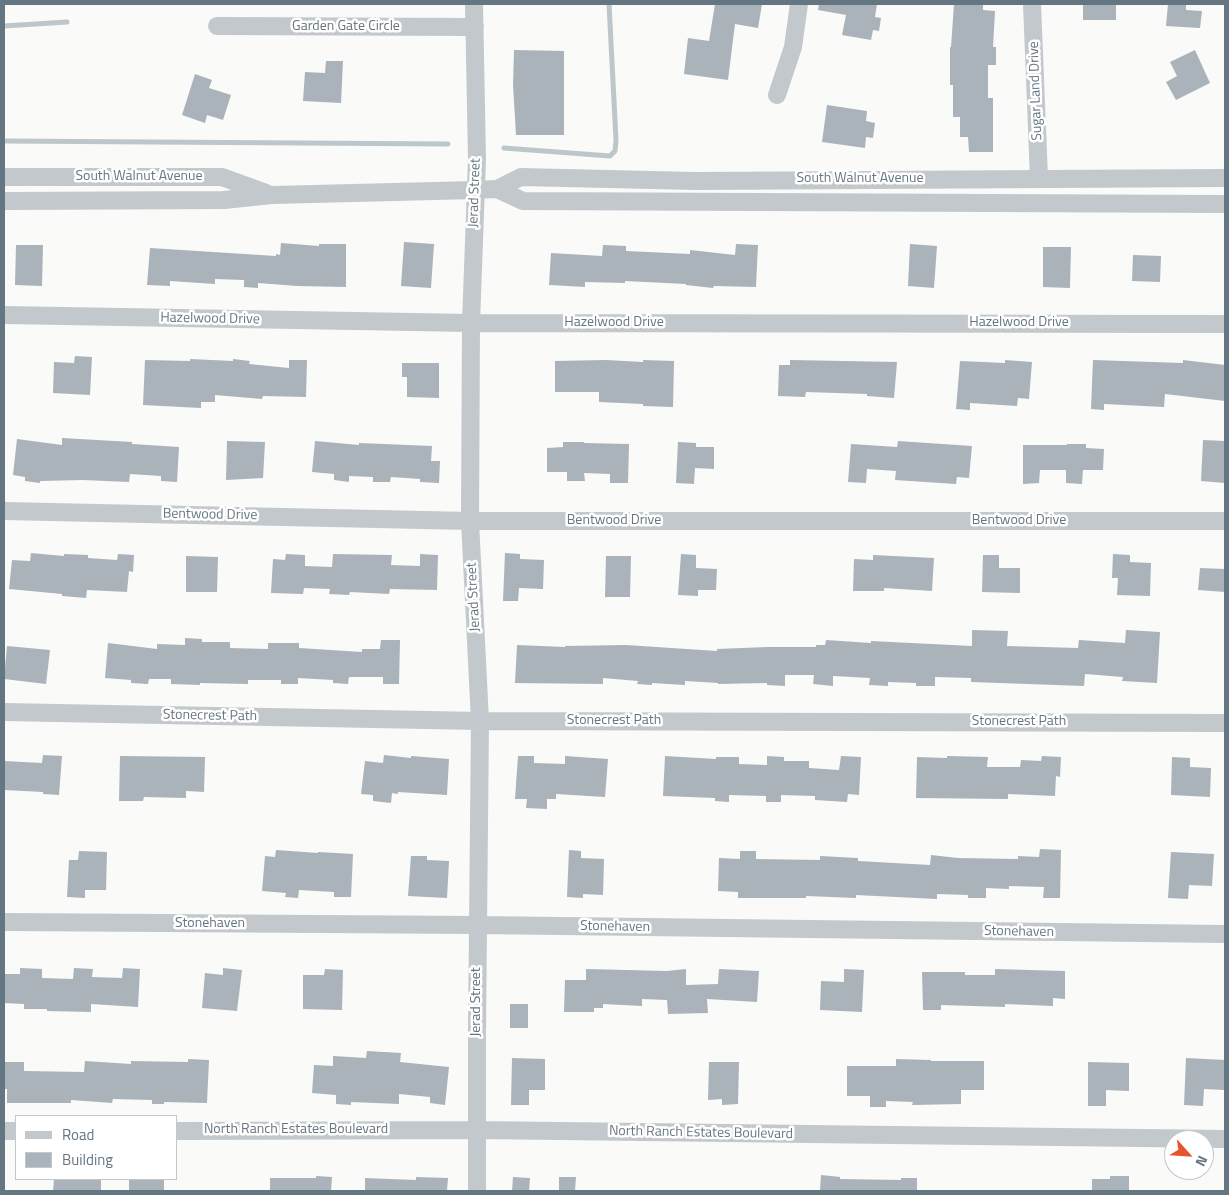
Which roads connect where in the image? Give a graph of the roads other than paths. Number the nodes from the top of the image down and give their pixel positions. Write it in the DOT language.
graph roads {
  1 [pos="474,4"];
  2 [pos="799,4"];
  3 [pos="1032,4"];
  4 [pos="217,26"];
  5 [pos="475,27"];
  6 [pos="777,95"];
  7 [pos="4,177"];
  8 [pos="1039,178"];
  9 [pos="1225,178"];
  10 [pos="497,189"];
  11 [pos="476,190"];
  12 [pos="272,194"];
  13 [pos="4,201"];
  14 [pos="1225,204"];
  15 [pos="4,315"];
  16 [pos="471,322"];
  17 [pos="1225,324"];
  18 [pos="4,511"];
  19 [pos="470,520"];
  20 [pos="1225,521"];
  21 [pos="4,712"];
  22 [pos="480,721"];
  23 [pos="1225,723"];
  24 [pos="4,922"];
  25 [pos="478,925"];
  26 [pos="1225,934"];
  27 [pos="178,1130"];
  28 [pos="476,1130"];
  29 [pos="1225,1138"];
  30 [pos="477,1191"];
  1 -- 5 [label="street, Jerad Street"];
  2 -- 6 [label="street"];
  3 -- 8 [label="street, Sugar Land Drive"];
  4 -- 5 [label="street, Garden Gate Circle"];
  5 -- 11 [label="street, Jerad Street"];
  7 -- 12 [label="street, South Walnut Avenue"];
  8 -- 9 [label="street, South Walnut Avenue"];
  8 -- 10 [label="street, South Walnut Avenue"];
  10 -- 11 [label="street, South Walnut Avenue"];
  10 -- 14 [label="street, South Walnut Avenue"];
  11 -- 12 [label="street, South Walnut Avenue"];
  11 -- 16 [label="street, Jerad Street"];
  12 -- 13 [label="street, South Walnut Avenue"];
  15 -- 16 [label="street, Hazelwood Drive"];
  16 -- 17 [label="street, Hazelwood Drive"];
  16 -- 19 [label="street, Jerad Street"];
  18 -- 19 [label="street, Bentwood Drive"];
  19 -- 20 [label="street, Bentwood Drive"];
  19 -- 22 [label="street, Jerad Street"];
  21 -- 22 [label="street, Stonecrest Path"];
  22 -- 23 [label="street, Stonecrest Path"];
  22 -- 25 [label="street, Jerad Street"];
  24 -- 25 [label="street, Stonehaven"];
  25 -- 26 [label="street, Stonehaven"];
  25 -- 28 [label="street, Jerad Street"];
  27 -- 28 [label="street, North Ranch Estates Boulevard"];
  28 -- 29 [label="street, North Ranch Estates Boulevard"];
  28 -- 30 [label="street, Jerad Street"];
}
